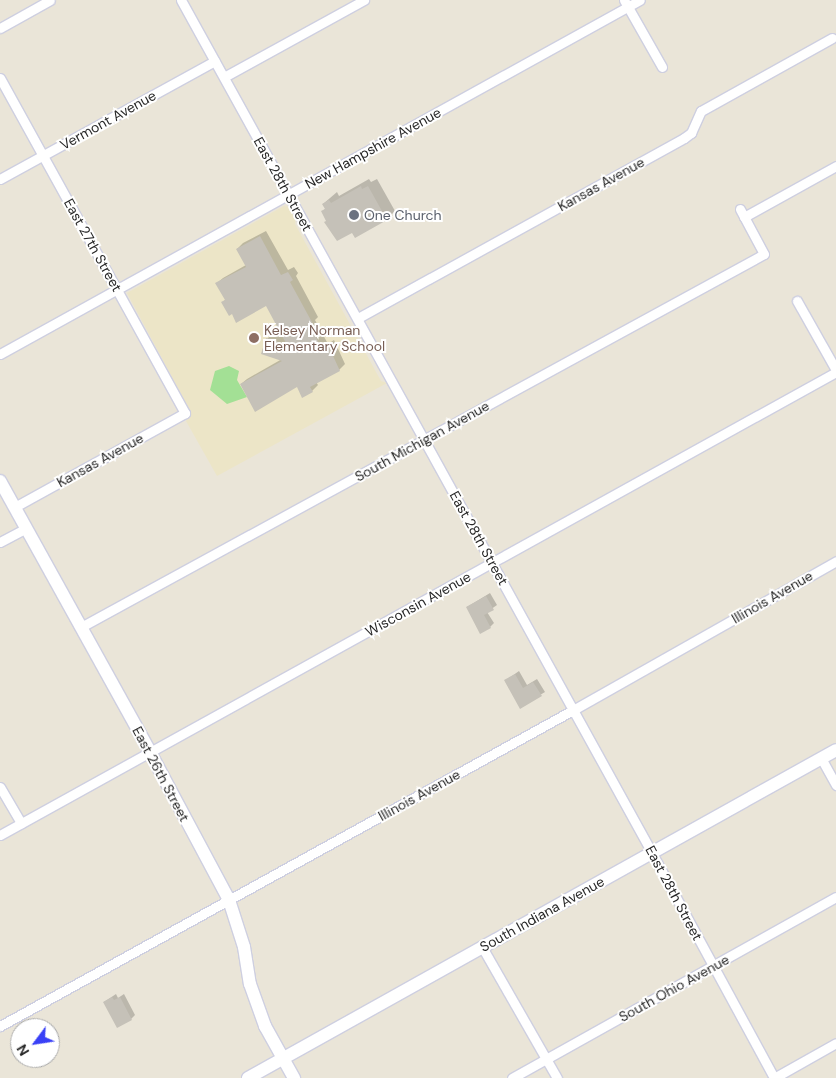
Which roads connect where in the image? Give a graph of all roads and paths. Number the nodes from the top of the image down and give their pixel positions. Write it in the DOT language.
graph roads {
  1 [pos="50,0"];
  2 [pos="181,0"];
  3 [pos="364,0"];
  4 [pos="640,0"];
  5 [pos="626,3"];
  6 [pos="0,28"];
  7 [pos="832,38"];
  8 [pos="215,61"];
  9 [pos="662,68"];
  10 [pos="224,77"];
  11 [pos="0,78"];
  12 [pos="43,156"];
  13 [pos="836,166"];
  14 [pos="0,180"];
  15 [pos="289,194"];
  16 [pos="117,289"];
  17 [pos="797,301"];
  18 [pos="358,318"];
  19 [pos="0,354"];
  20 [pos="836,371"];
  21 [pos="185,413"];
  22 [pos="425,439"];
  23 [pos="0,481"];
  24 [pos="14,507"];
  25 [pos="26,528"];
  26 [pos="0,542"];
  27 [pos="836,561"];
  28 [pos="492,563"];
  29 [pos="81,627"];
  30 [pos="573,710"];
  31 [pos="836,750"];
  32 [pos="150,752"];
  33 [pos="821,758"];
  34 [pos="836,785"];
  35 [pos="0,787"];
  36 [pos="21,823"];
  37 [pos="0,835"];
  38 [pos="652,853"];
  39 [pos="836,897"];
  40 [pos="229,900"];
  41 [pos="482,947"];
  42 [pos="714,966"];
  43 [pos="0,1026"];
  44 [pos="836,1043"];
  45 [pos="283,1058"];
  46 [pos="546,1059"];
  47 [pos="248,1078"];
  48 [pos="294,1078"];
  49 [pos="512,1078"];
  50 [pos="556,1078"];
  51 [pos="774,1078"];
  1 -- 6 [label="street"];
  2 -- 8 [label="street, East 28th Street"];
  3 -- 10 [label="street"];
  4 -- 5 [label="street, New Hampshire Avenue"];
  5 -- 9 [label="street"];
  5 -- 15 [label="street, New Hampshire Avenue"];
  7 -- 18 [label="street, Kansas Avenue"];
  8 -- 10 [label="street, East 28th Street"];
  8 -- 12 [label="street, Vermont Avenue"];
  10 -- 15 [label="street, East 28th Street"];
  11 -- 12 [label="street, East 27th Street"];
  12 -- 14 [label="street, Vermont Avenue"];
  12 -- 16 [label="street, East 27th Street"];
  13 -- 22 [label="street, South Michigan Avenue"];
  15 -- 16 [label="street, New Hampshire Avenue"];
  15 -- 18 [label="street, East 28th Street"];
  16 -- 19 [label="street, New Hampshire Avenue"];
  16 -- 21 [label="street, East 27th Street"];
  17 -- 20 [label="street"];
  18 -- 22 [label="street, East 28th Street"];
  20 -- 28 [label="street, Wisconsin Avenue"];
  21 -- 24 [label="street, Kansas Avenue"];
  22 -- 28 [label="street, East 28th Street"];
  22 -- 29 [label="street, South Michigan Avenue"];
  23 -- 24 [label="street, East 26th Street"];
  24 -- 25 [label="street, East 26th Street"];
  25 -- 26 [label="street"];
  25 -- 29 [label="street, East 26th Street"];
  27 -- 30 [label="street, Illinois Avenue"];
  28 -- 30 [label="street, East 28th Street"];
  28 -- 32 [label="street, Wisconsin Avenue"];
  29 -- 32 [label="street, East 26th Street"];
  30 -- 38 [label="street, East 28th Street"];
  30 -- 40 [label="street, Illinois Avenue"];
  31 -- 33 [label="street, South Indiana Avenue"];
  32 -- 36 [label="street, Wisconsin Avenue"];
  32 -- 40 [label="street, East 26th Street"];
  33 -- 34 [label="street"];
  33 -- 38 [label="street, South Indiana Avenue"];
  35 -- 36 [label="street"];
  36 -- 37 [label="street, Wisconsin Avenue"];
  38 -- 41 [label="street, South Indiana Avenue"];
  38 -- 42 [label="street, East 28th Street"];
  39 -- 42 [label="street, South Ohio Avenue"];
  40 -- 43 [label="street, Illinois Avenue"];
  40 -- 45 [label="street, East 26th Street"];
  41 -- 45 [label="street, South Indiana Avenue"];
  41 -- 46 [label="street"];
  42 -- 46 [label="street, South Ohio Avenue"];
  42 -- 51 [label="street, East 28th Street"];
  44 -- 51 [label="street"];
  45 -- 47 [label="street, South Indiana Avenue"];
  45 -- 48 [label="street, East 26th Street"];
  46 -- 49 [label="street, South Ohio Avenue"];
  46 -- 50 [label="street"];
}
